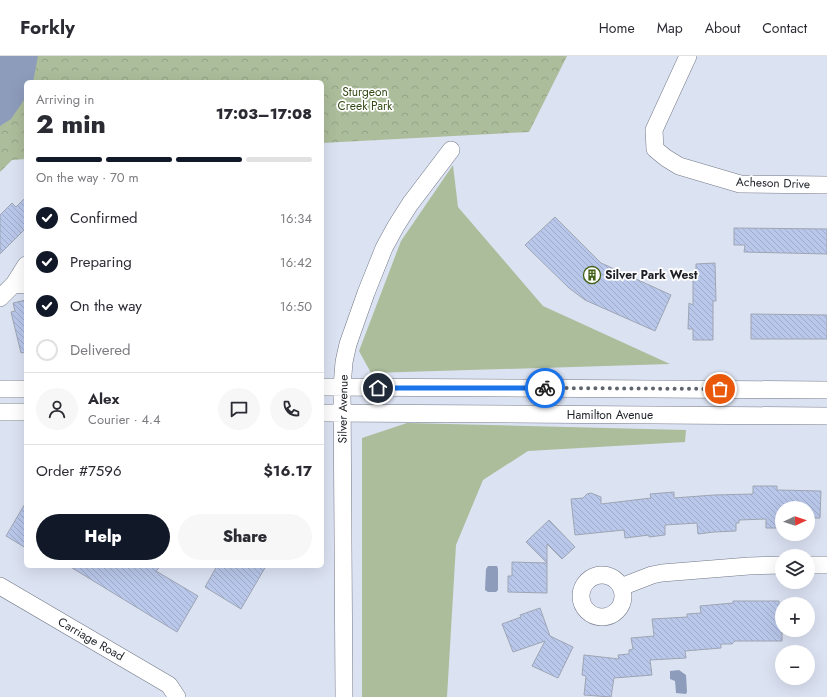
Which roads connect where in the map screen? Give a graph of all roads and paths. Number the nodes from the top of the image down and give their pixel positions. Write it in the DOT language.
graph roads {
  1 [pos="688,56"];
  2 [pos="451,150"];
  3 [pos="827,184"];
  4 [pos="24,271"];
  5 [pos="20,284"];
  6 [pos="0,298"];
  7 [pos="324,387"];
  8 [pos="342,387"];
  9 [pos="0,389"];
  10 [pos="24,389"];
  11 [pos="827,390"];
  12 [pos="0,412"];
  13 [pos="24,412"];
  14 [pos="324,413"];
  15 [pos="342,413"];
  16 [pos="827,416"];
  17 [pos="775,565"];
  18 [pos="815,565"];
  19 [pos="827,565"];
  20 [pos="0,586"];
  21 [pos="621,587"];
  22 [pos="177,697"];
  23 [pos="344,697"];
  1 -- 3 [label="street, Acheson Drive"];
  2 -- 8 [label="street, Silver Avenue"];
  4 -- 5 [label="street"];
  5 -- 6 [label="street"];
  7 -- 8 [label="street"];
  8 -- 11 [label="street"];
  8 -- 15 [label="street, Silver Avenue"];
  9 -- 10 [label="street"];
  12 -- 13 [label="street"];
  14 -- 15 [label="street, Hamilton Avenue"];
  15 -- 16 [label="street, Hamilton Avenue"];
  15 -- 23 [label="street, Silver Avenue"];
  17 -- 21 [label="street"];
  18 -- 19 [label="street"];
  20 -- 22 [label="street, Carriage Road"];
}
